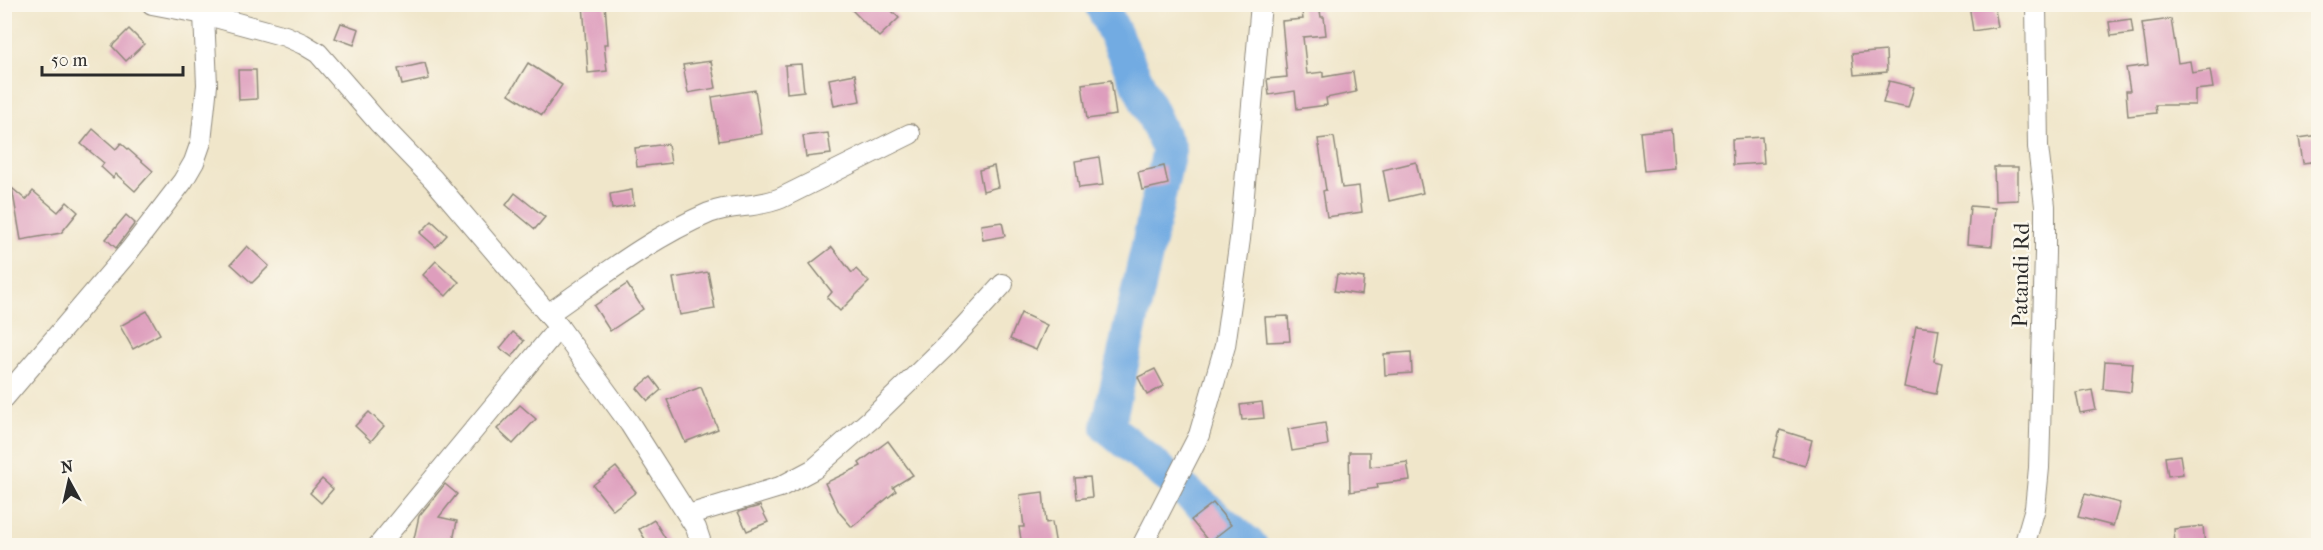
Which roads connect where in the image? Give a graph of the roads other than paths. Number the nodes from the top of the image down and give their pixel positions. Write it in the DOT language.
graph roads {
  1 [pos="152,4"];
  2 [pos="1261,4"];
  3 [pos="2036,4"];
  4 [pos="204,14"];
  5 [pos="910,134"];
  6 [pos="1002,284"];
  7 [pos="554,320"];
  8 [pos="4,398"];
  9 [pos="688,516"];
  10 [pos="378,546"];
  11 [pos="702,546"];
  12 [pos="1142,546"];
  13 [pos="2025,546"];
  1 -- 4 [label="street"];
  2 -- 12 [label="street"];
  3 -- 13 [label="street, Patandi Rd"];
  4 -- 7 [label="street"];
  4 -- 8 [label="street"];
  5 -- 7 [label="street"];
  6 -- 9 [label="street"];
  7 -- 9 [label="street"];
  7 -- 10 [label="street"];
  9 -- 11 [label="street"];
}
